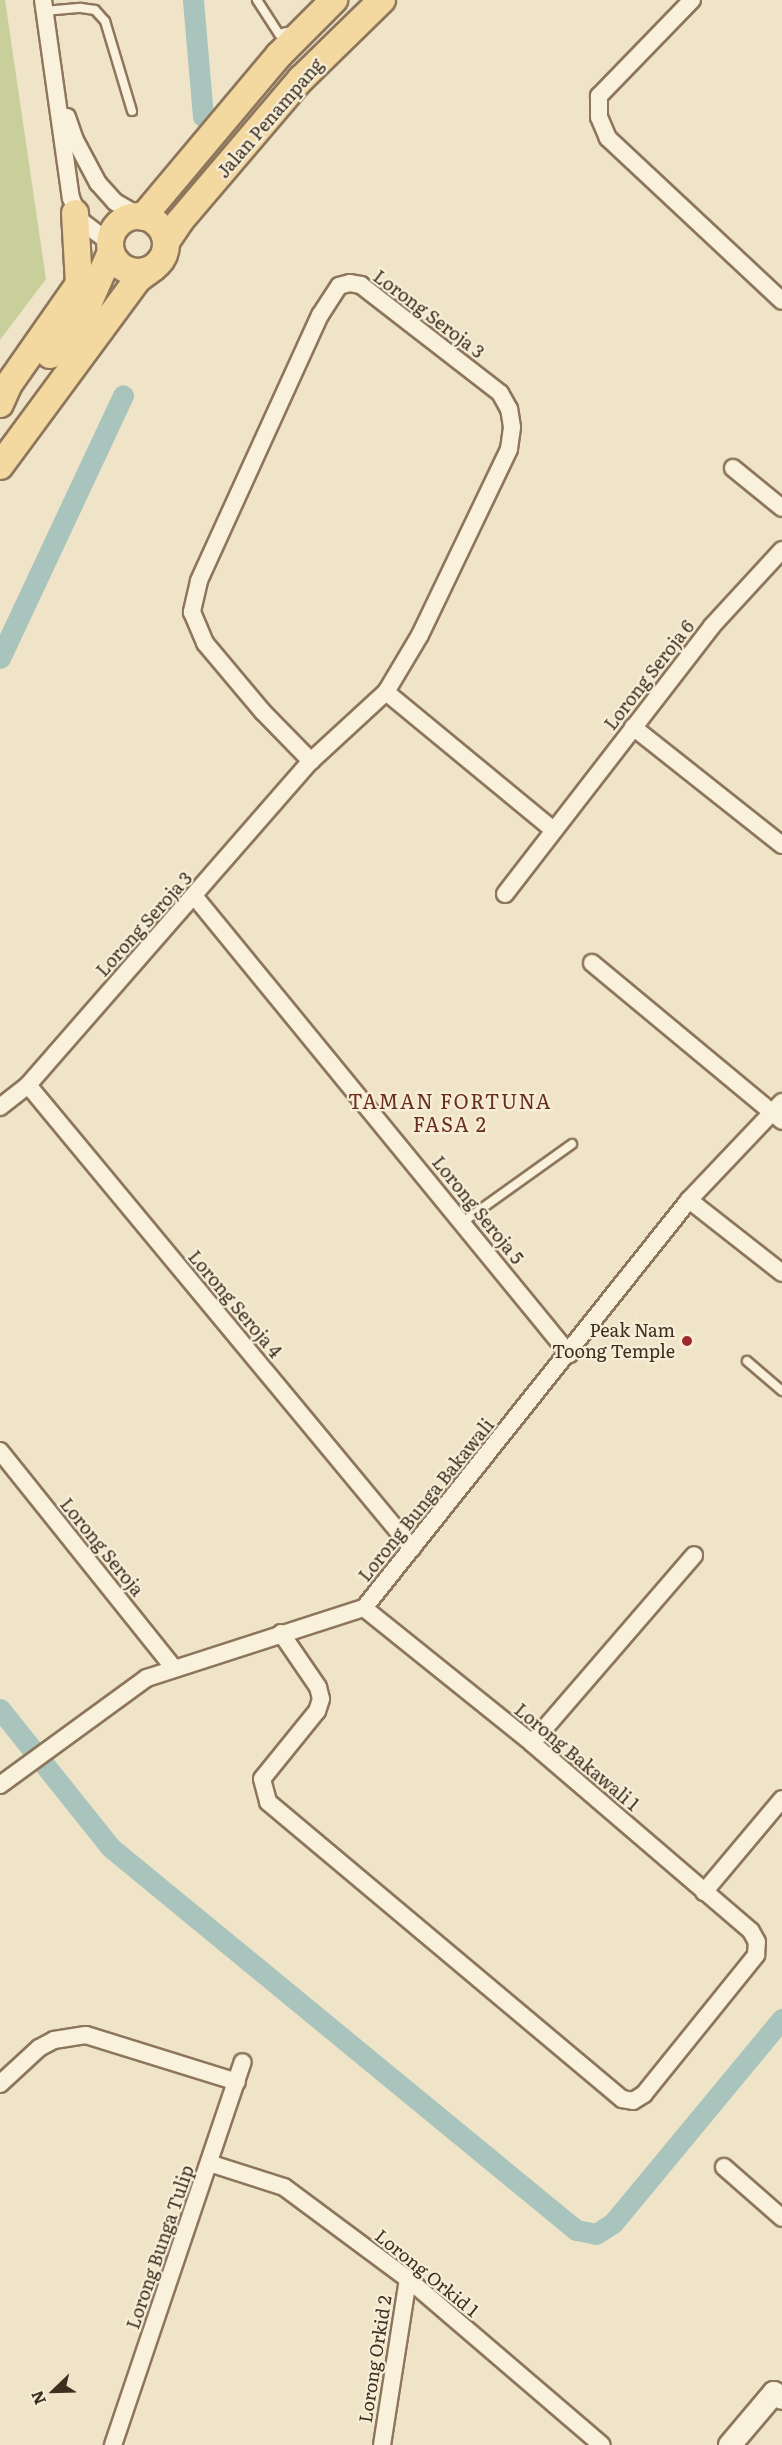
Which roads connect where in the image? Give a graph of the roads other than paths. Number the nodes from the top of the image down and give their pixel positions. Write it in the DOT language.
graph roads {
  1 [pos="257,0"];
  2 [pos="333,0"];
  3 [pos="382,0"];
  4 [pos="692,0"];
  5 [pos="44,6"];
  6 [pos="312,21"];
  7 [pos="52,70"];
  8 [pos="132,111"];
  9 [pos="75,213"];
  10 [pos="142,217"];
  11 [pos="166,242"];
  12 [pos="111,247"];
  13 [pos="153,268"];
  14 [pos="782,301"];
  15 [pos="0,404"];
  16 [pos="0,423"];
  17 [pos="0,466"];
  18 [pos="733,468"];
  19 [pos="782,508"];
  20 [pos="782,550"];
  21 [pos="386,692"];
  22 [pos="633,727"];
  23 [pos="311,761"];
  24 [pos="552,828"];
  25 [pos="782,845"];
  26 [pos="505,894"];
  27 [pos="195,897"];
  28 [pos="592,963"];
  29 [pos="27,1085"];
  30 [pos="0,1107"];
  31 [pos="779,1112"];
  32 [pos="572,1144"];
  33 [pos="689,1200"];
  34 [pos="463,1222"];
  35 [pos="782,1273"];
  36 [pos="569,1353"];
  37 [pos="747,1361"];
  38 [pos="782,1391"];
  39 [pos="0,1451"];
  40 [pos="412,1548"];
  41 [pos="694,1555"];
  42 [pos="364,1608"];
  43 [pos="281,1633"];
  44 [pos="174,1668"];
  45 [pos="532,1743"];
  46 [pos="0,1785"];
  47 [pos="782,1799"];
  48 [pos="704,1892"];
  49 [pos="243,2062"];
  50 [pos="237,2082"];
  51 [pos="0,2084"];
  52 [pos="209,2163"];
  53 [pos="724,2167"];
  54 [pos="782,2218"];
  55 [pos="408,2279"];
  56 [pos="779,2392"];
  57 [pos="113,2445"];
  58 [pos="382,2445"];
  59 [pos="602,2445"];
  60 [pos="730,2445"];
  1 -- 6 [label="lane"];
  2 -- 6 [label="main road, Jalan Penampang"];
  3 -- 11 [label="main road, Jalan Penampang"];
  4 -- 14 [label="street"];
  5 -- 7 [label="street"];
  5 -- 8 [label="lane"];
  6 -- 10 [label="main road, Jalan Penampang"];
  7 -- 9 [label="street"];
  7 -- 10 [label="street"];
  9 -- 12 [label="street"];
  9 -- 15 [label="main road"];
  10 -- 11 [label="main road"];
  10 -- 12 [label="main road, Jalan Penampang"];
  11 -- 13 [label="main road, Jalan Penampang"];
  12 -- 13 [label="main road"];
  12 -- 16 [label="main road, Jalan Penampang"];
  13 -- 17 [label="main road, Jalan Penampang"];
  18 -- 19 [label="street"];
  20 -- 22 [label="street, Lorong Seroja 6"];
  21 -- 23 [label="street, Lorong Seroja 3"];
  21 -- 23 [label="street, Lorong Seroja 3"];
  21 -- 24 [label="street"];
  22 -- 24 [label="street, Lorong Seroja 6"];
  22 -- 25 [label="street"];
  23 -- 27 [label="street, Lorong Seroja 3"];
  24 -- 26 [label="street, Lorong Seroja 6"];
  27 -- 29 [label="street, Lorong Seroja 3"];
  27 -- 34 [label="street, Lorong Seroja 5"];
  28 -- 31 [label="street"];
  29 -- 30 [label="street, Lorong Seroja 3"];
  29 -- 40 [label="street, Lorong Seroja 4"];
  31 -- 33 [label="street, Lorong Bunga Bakawali"];
  32 -- 34 [label="lane"];
  33 -- 35 [label="street"];
  33 -- 36 [label="street, Lorong Bunga Bakawali"];
  34 -- 36 [label="street, Lorong Seroja 5"];
  36 -- 40 [label="street, Lorong Bunga Bakawali"];
  37 -- 38 [label="lane"];
  39 -- 44 [label="street, Lorong Seroja"];
  40 -- 42 [label="street, Lorong Bunga Bakawali"];
  41 -- 45 [label="street"];
  42 -- 43 [label="street, Lorong Bunga Bakawali"];
  42 -- 45 [label="street, Lorong Bakawali 1"];
  43 -- 44 [label="street, Lorong Bunga Bakawali"];
  43 -- 48 [label="street, Lorong Bakawali 1"];
  44 -- 46 [label="street, Lorong Bunga Bakawali"];
  45 -- 48 [label="street, Lorong Bakawali 1"];
  47 -- 48 [label="street"];
  49 -- 50 [label="street, Lorong Bunga Tulip"];
  50 -- 51 [label="street"];
  50 -- 52 [label="street, Lorong Bunga Tulip"];
  52 -- 55 [label="street, Lorong Orkid 1"];
  52 -- 57 [label="street, Lorong Bunga Tulip"];
  53 -- 54 [label="street"];
  55 -- 58 [label="street, Lorong Orkid 2"];
  55 -- 59 [label="street, Lorong Orkid 1"];
  56 -- 60 [label="street"];
}
